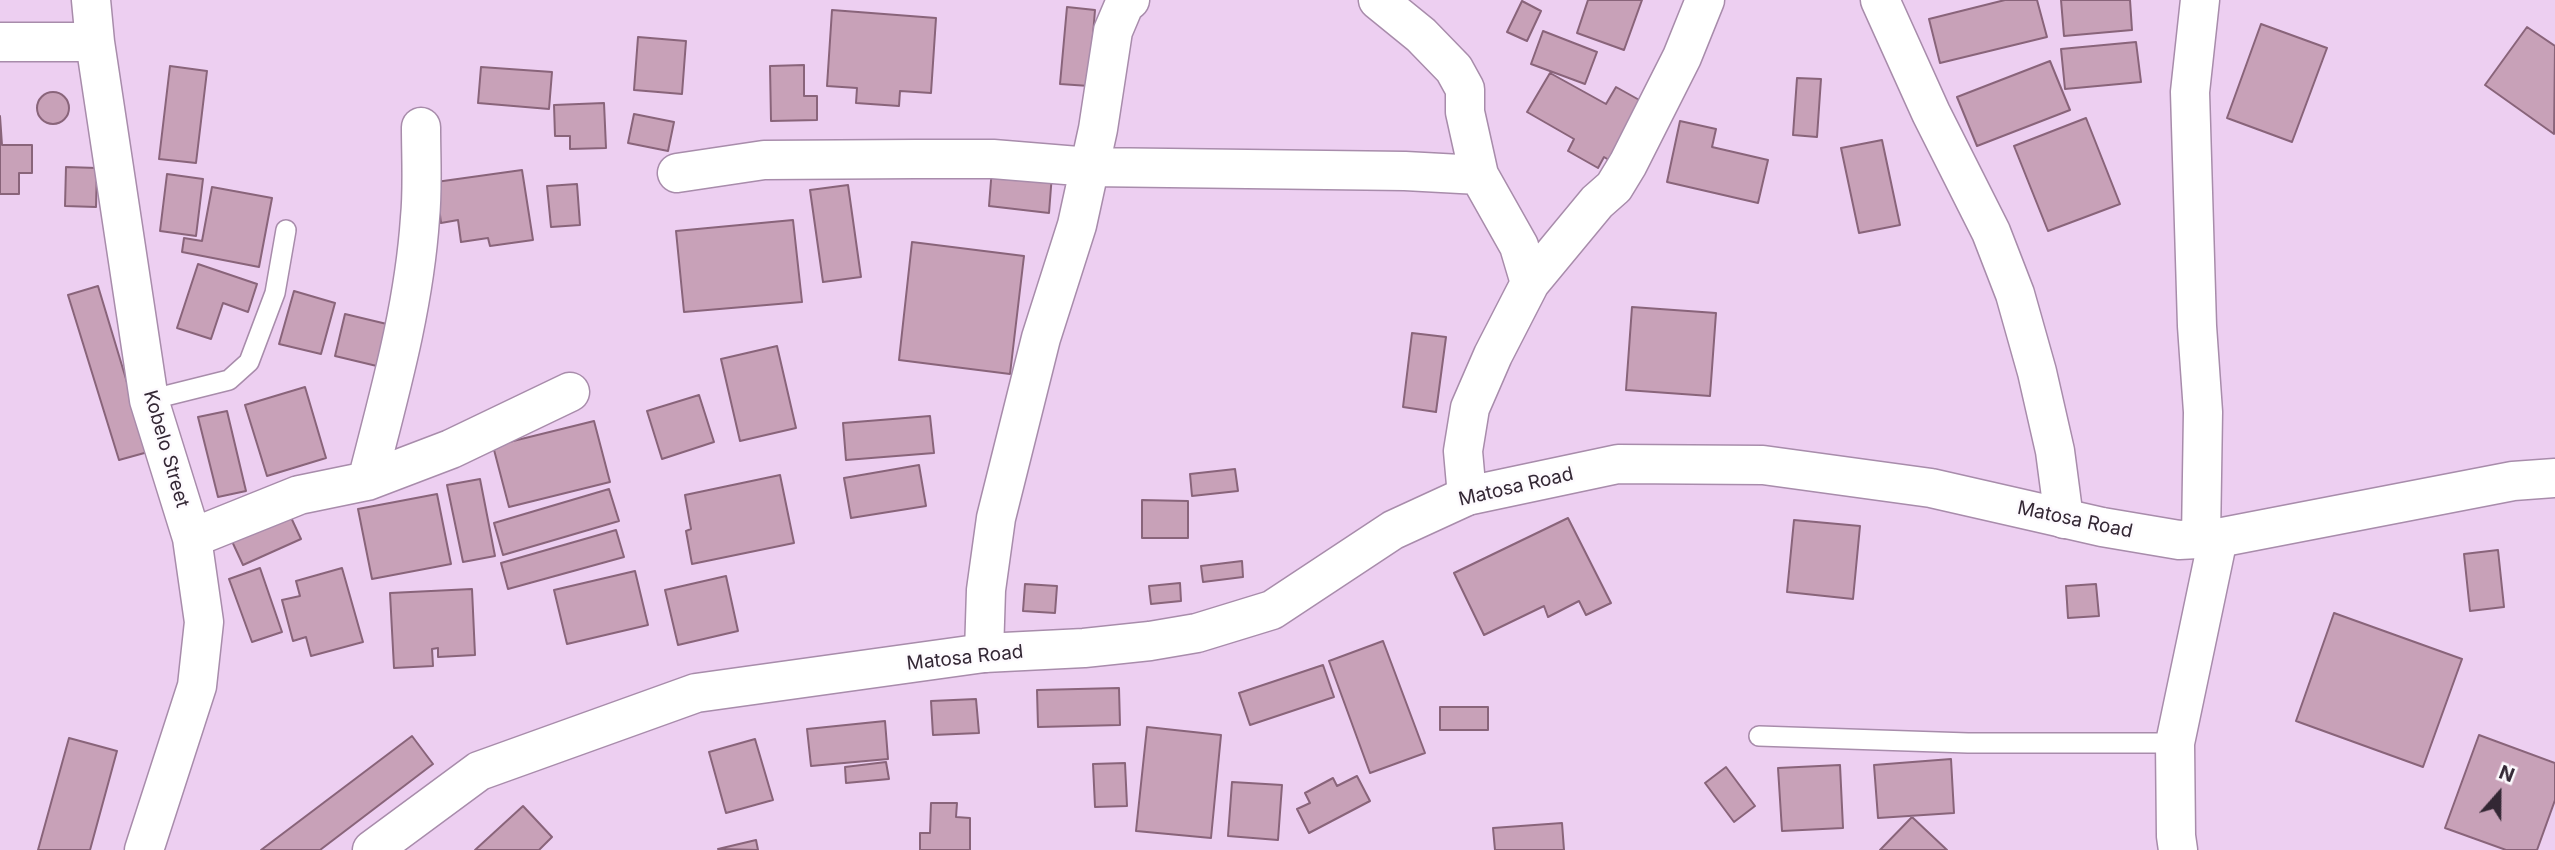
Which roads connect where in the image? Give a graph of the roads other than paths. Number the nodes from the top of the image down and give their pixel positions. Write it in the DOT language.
graph roads {
  1 [pos="91,0"];
  2 [pos="1129,0"];
  3 [pos="1378,0"];
  4 [pos="1705,0"];
  5 [pos="1880,0"];
  6 [pos="2200,0"];
  7 [pos="0,42"];
  8 [pos="95,42"];
  9 [pos="421,127"];
  10 [pos="1090,167"];
  11 [pos="677,173"];
  12 [pos="1479,175"];
  13 [pos="286,230"];
  14 [pos="1530,284"];
  15 [pos="570,392"];
  16 [pos="149,400"];
  17 [pos="2555,478"];
  18 [pos="367,481"];
  19 [pos="1467,496"];
  20 [pos="2064,519"];
  21 [pos="192,538"];
  22 [pos="2209,539"];
  23 [pos="984,653"];
  24 [pos="1759,736"];
  25 [pos="2175,743"];
  26 [pos="144,850"];
  27 [pos="372,850"];
  28 [pos="2178,850"];
  1 -- 8 [label="street, Kobelo Street"];
  2 -- 10 [label="street"];
  3 -- 12 [label="street"];
  4 -- 14 [label="street"];
  5 -- 20 [label="street"];
  6 -- 22 [label="street"];
  7 -- 8 [label="street"];
  8 -- 16 [label="street, Kobelo Street"];
  9 -- 18 [label="street"];
  10 -- 11 [label="street"];
  10 -- 12 [label="street"];
  10 -- 23 [label="street"];
  12 -- 14 [label="street"];
  13 -- 16 [label="lane"];
  14 -- 19 [label="street"];
  15 -- 18 [label="street"];
  16 -- 21 [label="street, Kobelo Street"];
  17 -- 22 [label="street, Matosa Road"];
  18 -- 21 [label="street"];
  19 -- 20 [label="street, Matosa Road"];
  19 -- 23 [label="street, Matosa Road"];
  20 -- 22 [label="street, Matosa Road"];
  21 -- 26 [label="street, Kobelo Street"];
  22 -- 25 [label="street"];
  23 -- 27 [label="street, Matosa Road"];
  24 -- 25 [label="lane"];
  25 -- 28 [label="street"];
}
